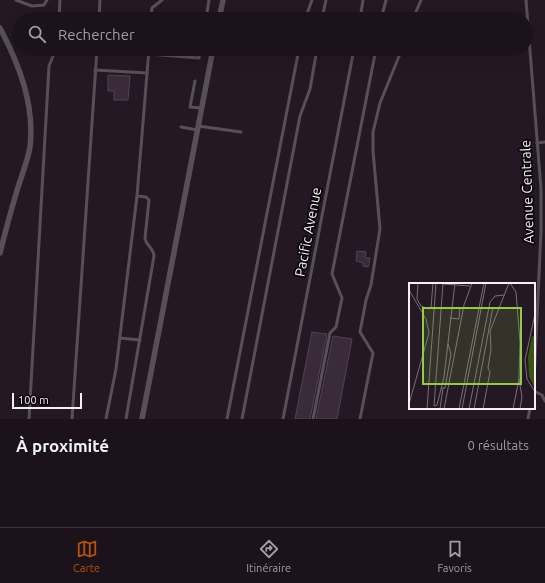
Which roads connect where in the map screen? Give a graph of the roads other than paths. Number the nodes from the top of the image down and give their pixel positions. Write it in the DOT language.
graph roads {
  1 [pos="16,0"];
  2 [pos="47,0"];
  3 [pos="60,0"];
  4 [pos="100,0"];
  5 [pos="162,0"];
  6 [pos="209,0"];
  7 [pos="223,0"];
  8 [pos="312,0"];
  9 [pos="326,0"];
  10 [pos="363,0"];
  11 [pos="386,0"];
  12 [pos="421,0"];
  13 [pos="526,0"];
  14 [pos="59,12"];
  15 [pos="99,12"];
  16 [pos="152,12"];
  17 [pos="207,12"];
  18 [pos="221,12"];
  19 [pos="308,12"];
  20 [pos="323,12"];
  21 [pos="361,12"];
  22 [pos="383,12"];
  23 [pos="417,12"];
  24 [pos="527,12"];
  25 [pos="0,28"];
  26 [pos="12,53"];
  27 [pos="13,56"];
  28 [pos="54,56"];
  29 [pos="96,56"];
  30 [pos="148,56"];
  31 [pos="174,56"];
  32 [pos="199,56"];
  33 [pos="212,56"];
  34 [pos="298,56"];
  35 [pos="316,56"];
  36 [pos="353,56"];
  37 [pos="375,56"];
  38 [pos="399,56"];
  39 [pos="531,56"];
  40 [pos="95,70"];
  41 [pos="147,73"];
  42 [pos="195,81"];
  43 [pos="202,108"];
  44 [pos="181,127"];
  45 [pos="198,128"];
  46 [pos="241,132"];
  47 [pos="545,142"];
  48 [pos="538,143"];
  49 [pos="137,196"];
  50 [pos="0,253"];
  51 [pos="120,338"];
  52 [pos="140,340"];
  53 [pos="535,361"];
  54 [pos="535,392"];
  55 [pos="545,401"];
  56 [pos="530,409"];
  57 [pos="29,419"];
  58 [pos="72,419"];
  59 [pos="106,419"];
  60 [pos="126,419"];
  61 [pos="142,419"];
  62 [pos="228,419"];
  63 [pos="242,419"];
  64 [pos="283,419"];
  65 [pos="313,419"];
  66 [pos="360,419"];
  67 [pos="528,419"];
  1 -- 2 [label="lane"];
  3 -- 14 [label="lane"];
  4 -- 15 [label="lane"];
  5 -- 16 [label="lane"];
  6 -- 17 [label="lane"];
  7 -- 18 [label="street"];
  8 -- 19 [label="lane"];
  9 -- 20 [label="lane"];
  10 -- 21 [label="lane"];
  11 -- 22 [label="lane"];
  12 -- 23 [label="lane"];
  13 -- 24 [label="lane, Avenue Centrale"];
  25 -- 26 [label="street"];
  27 -- 50 [label="street"];
  28 -- 57 [label="lane"];
  29 -- 40 [label="lane"];
  30 -- 41 [label="lane"];
  31 -- 32 [label="lane"];
  33 -- 43 [label="street"];
  34 -- 62 [label="lane"];
  35 -- 63 [label="lane"];
  36 -- 64 [label="lane, Pacific Avenue"];
  37 -- 65 [label="lane"];
  38 -- 66 [label="lane"];
  39 -- 48 [label="lane, Avenue Centrale"];
  40 -- 41 [label="lane"];
  40 -- 58 [label="lane"];
  41 -- 49 [label="lane"];
  42 -- 43 [label="lane"];
  43 -- 45 [label="street"];
  44 -- 45 [label="lane"];
  45 -- 46 [label="lane"];
  45 -- 61 [label="street"];
  47 -- 48 [label="lane"];
  48 -- 53 [label="lane, Avenue Centrale"];
  49 -- 51 [label="lane"];
  49 -- 52 [label="lane"];
  51 -- 52 [label="lane"];
  51 -- 59 [label="lane"];
  52 -- 60 [label="lane"];
  54 -- 55 [label="lane"];
  56 -- 67 [label="lane"];
}
